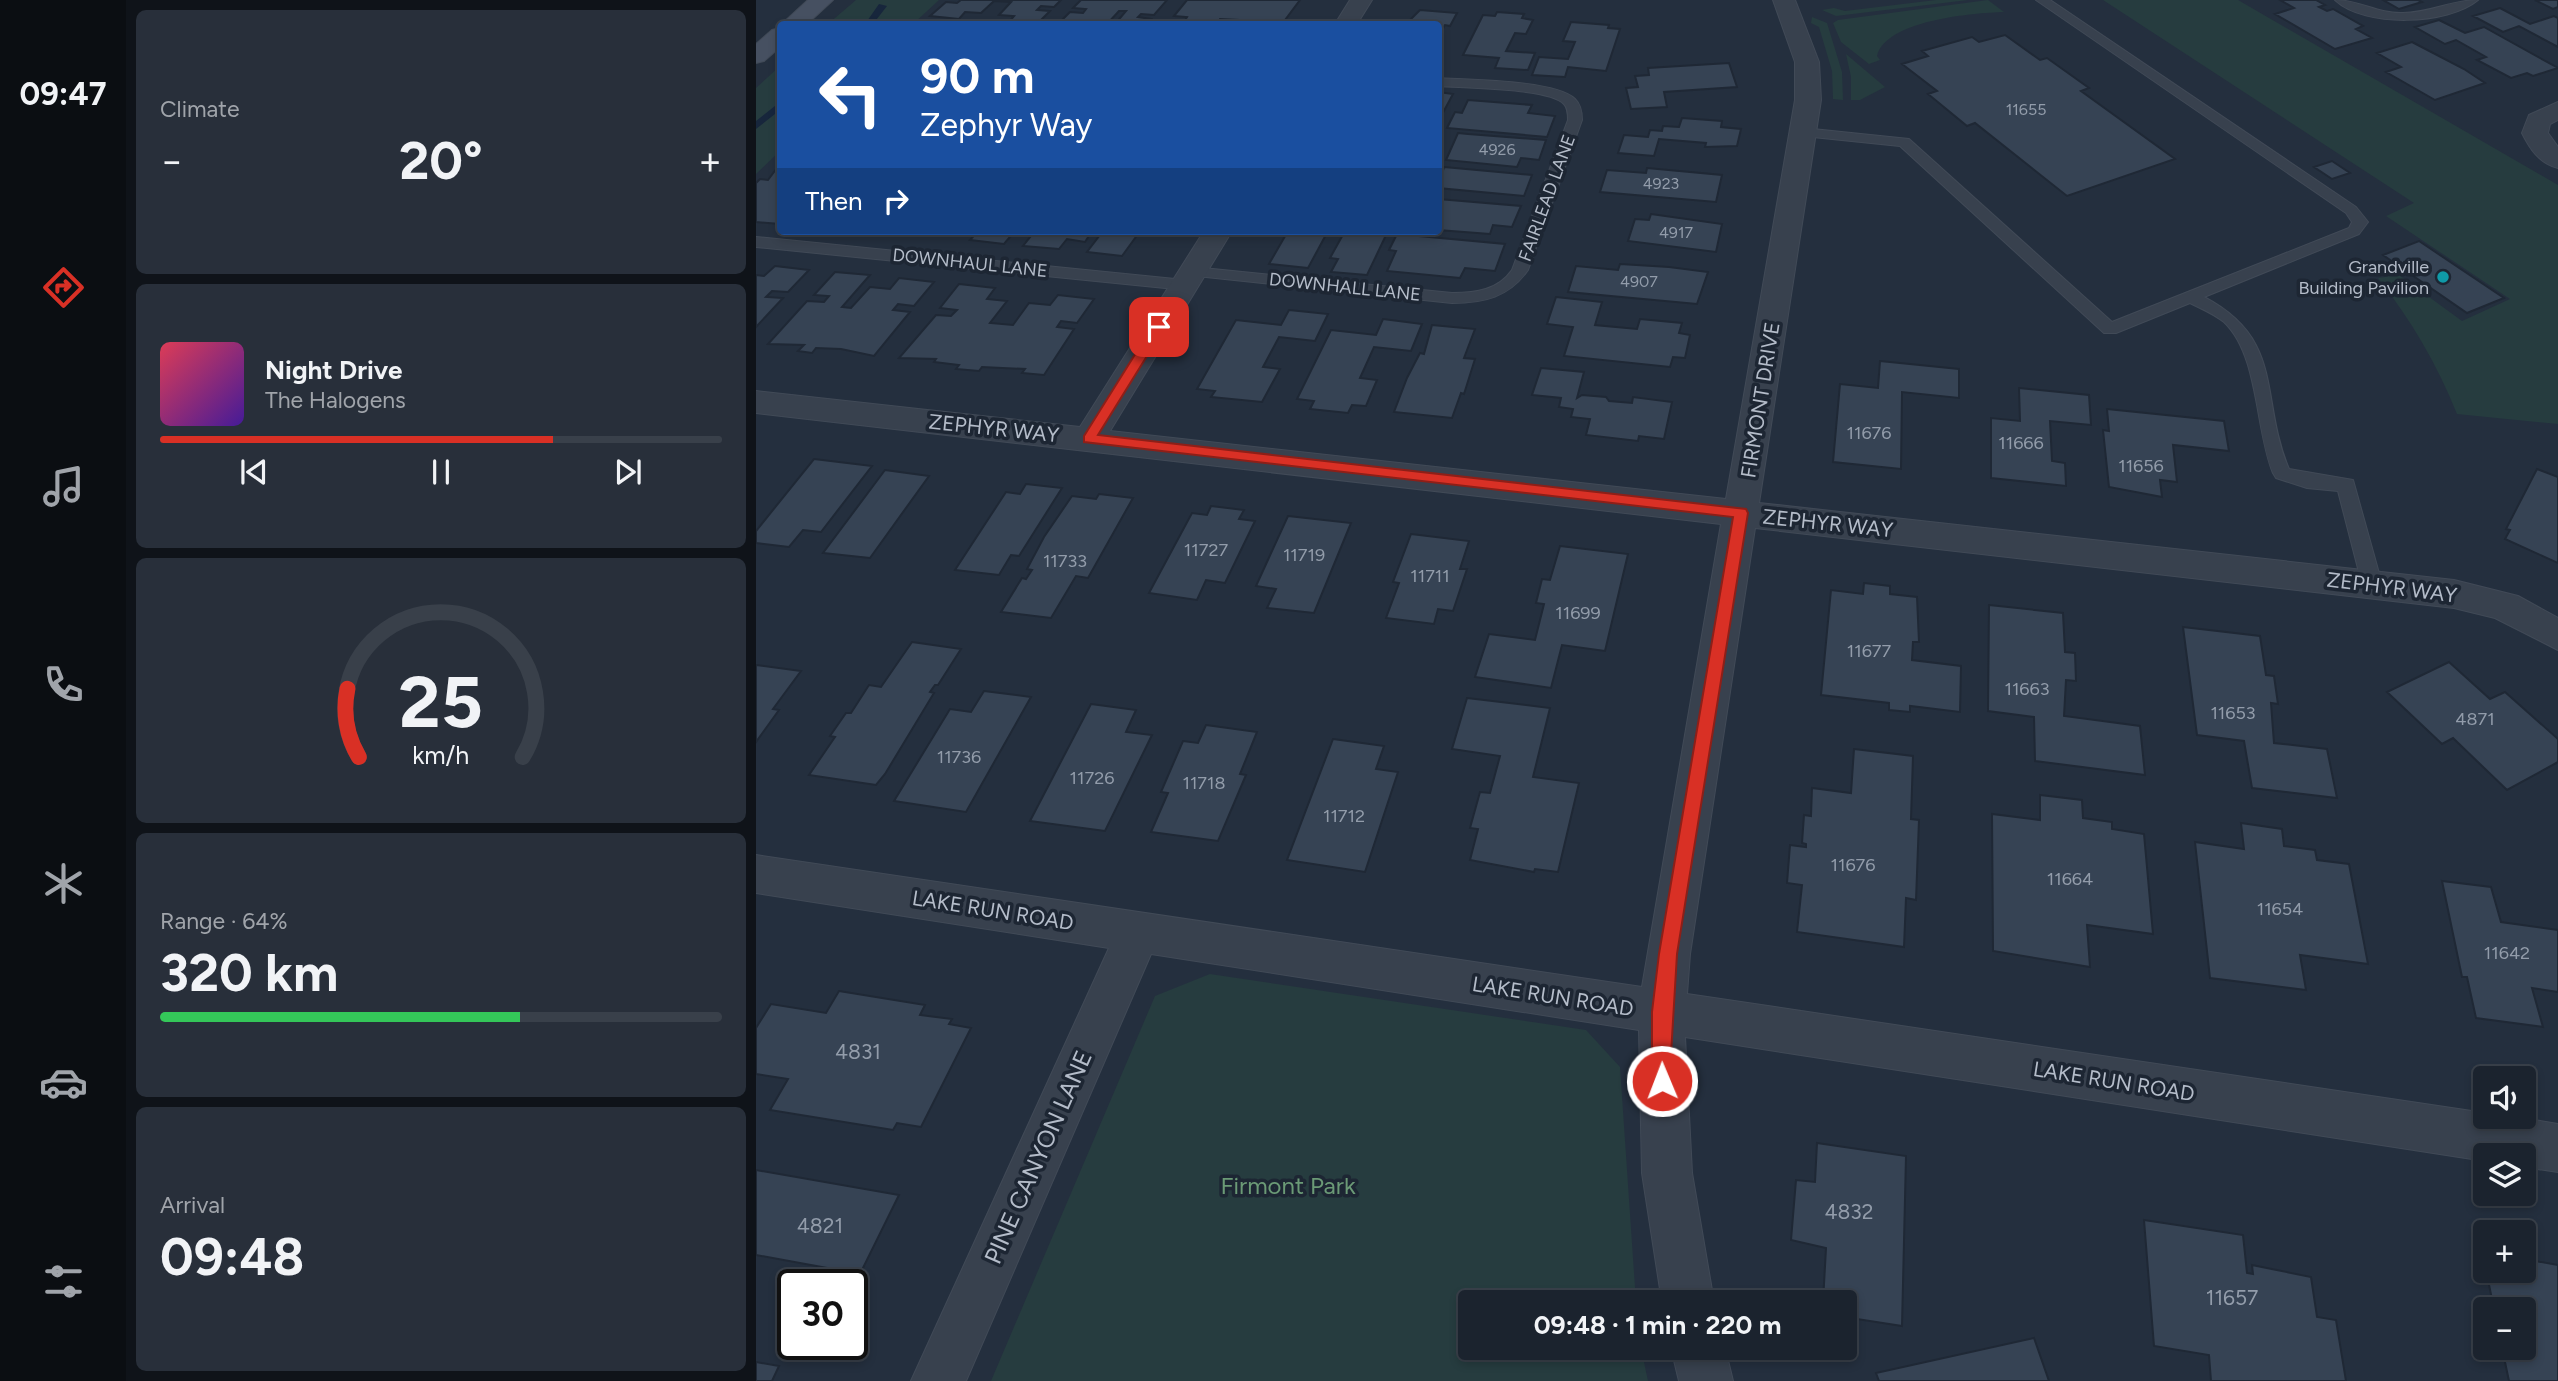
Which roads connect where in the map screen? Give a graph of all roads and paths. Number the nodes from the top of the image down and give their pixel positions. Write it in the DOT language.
graph roads {
  1 [pos="822,0"];
  2 [pos="1361,0"];
  3 [pos="1784,0"];
  4 [pos="2042,0"];
  5 [pos="2341,0"];
  6 [pos="2472,0"];
  7 [pos="797,21"];
  8 [pos="1348,21"];
  9 [pos="777,38"];
  10 [pos="756,56"];
  11 [pos="1442,82"];
  12 [pos="2558,110"];
  13 [pos="1803,132"];
  14 [pos="2558,160"];
  15 [pos="848,235"];
  16 [pos="1216,235"];
  17 [pos="756,242"];
  18 [pos="835,250"];
  19 [pos="1189,279"];
  20 [pos="1496,292"];
  21 [pos="2191,296"];
  22 [pos="756,401"];
  23 [pos="1089,439"];
  24 [pos="1741,513"];
  25 [pos="2372,584"];
  26 [pos="2558,635"];
  27 [pos="756,874"];
  28 [pos="1138,933"];
  29 [pos="1662,1012"];
  30 [pos="2558,1149"];
  31 [pos="1686,1290"];
  32 [pos="1701,1360"];
  33 [pos="938,1381"];
  34 [pos="1706,1381"];
  1 -- 7 [label="main road"];
  2 -- 8 [label="street"];
  3 -- 13 [label="street, FIRMONT DRIVE"];
  4 -- 21 [label="lane"];
  5 -- 6 [label="lane"];
  9 -- 10 [label="main road"];
  11 -- 20 [label="lane, FAIRLEAD LANE"];
  12 -- 14 [label="street"];
  13 -- 21 [label="lane"];
  13 -- 24 [label="street, FIRMONT DRIVE"];
  15 -- 18 [label="lane"];
  16 -- 19 [label="street"];
  17 -- 18 [label="lane, DOWNHAUL LANE"];
  18 -- 19 [label="lane, DOWNHAUL LANE"];
  19 -- 20 [label="lane, DOWNHALL LANE"];
  19 -- 23 [label="street"];
  21 -- 25 [label="lane"];
  22 -- 23 [label="street, ZEPHYR WAY"];
  23 -- 24 [label="street, ZEPHYR WAY"];
  24 -- 25 [label="street, ZEPHYR WAY"];
  24 -- 29 [label="street, FIRMONT DRIVE"];
  25 -- 26 [label="street, ZEPHYR WAY"];
  27 -- 28 [label="street, LAKE RUN ROAD"];
  28 -- 29 [label="street, LAKE RUN ROAD"];
  28 -- 33 [label="street, PINE CANYON LANE"];
  29 -- 30 [label="street, LAKE RUN ROAD"];
  29 -- 31 [label="street, FIRMONT DRIVE"];
  32 -- 34 [label="street"];
}
